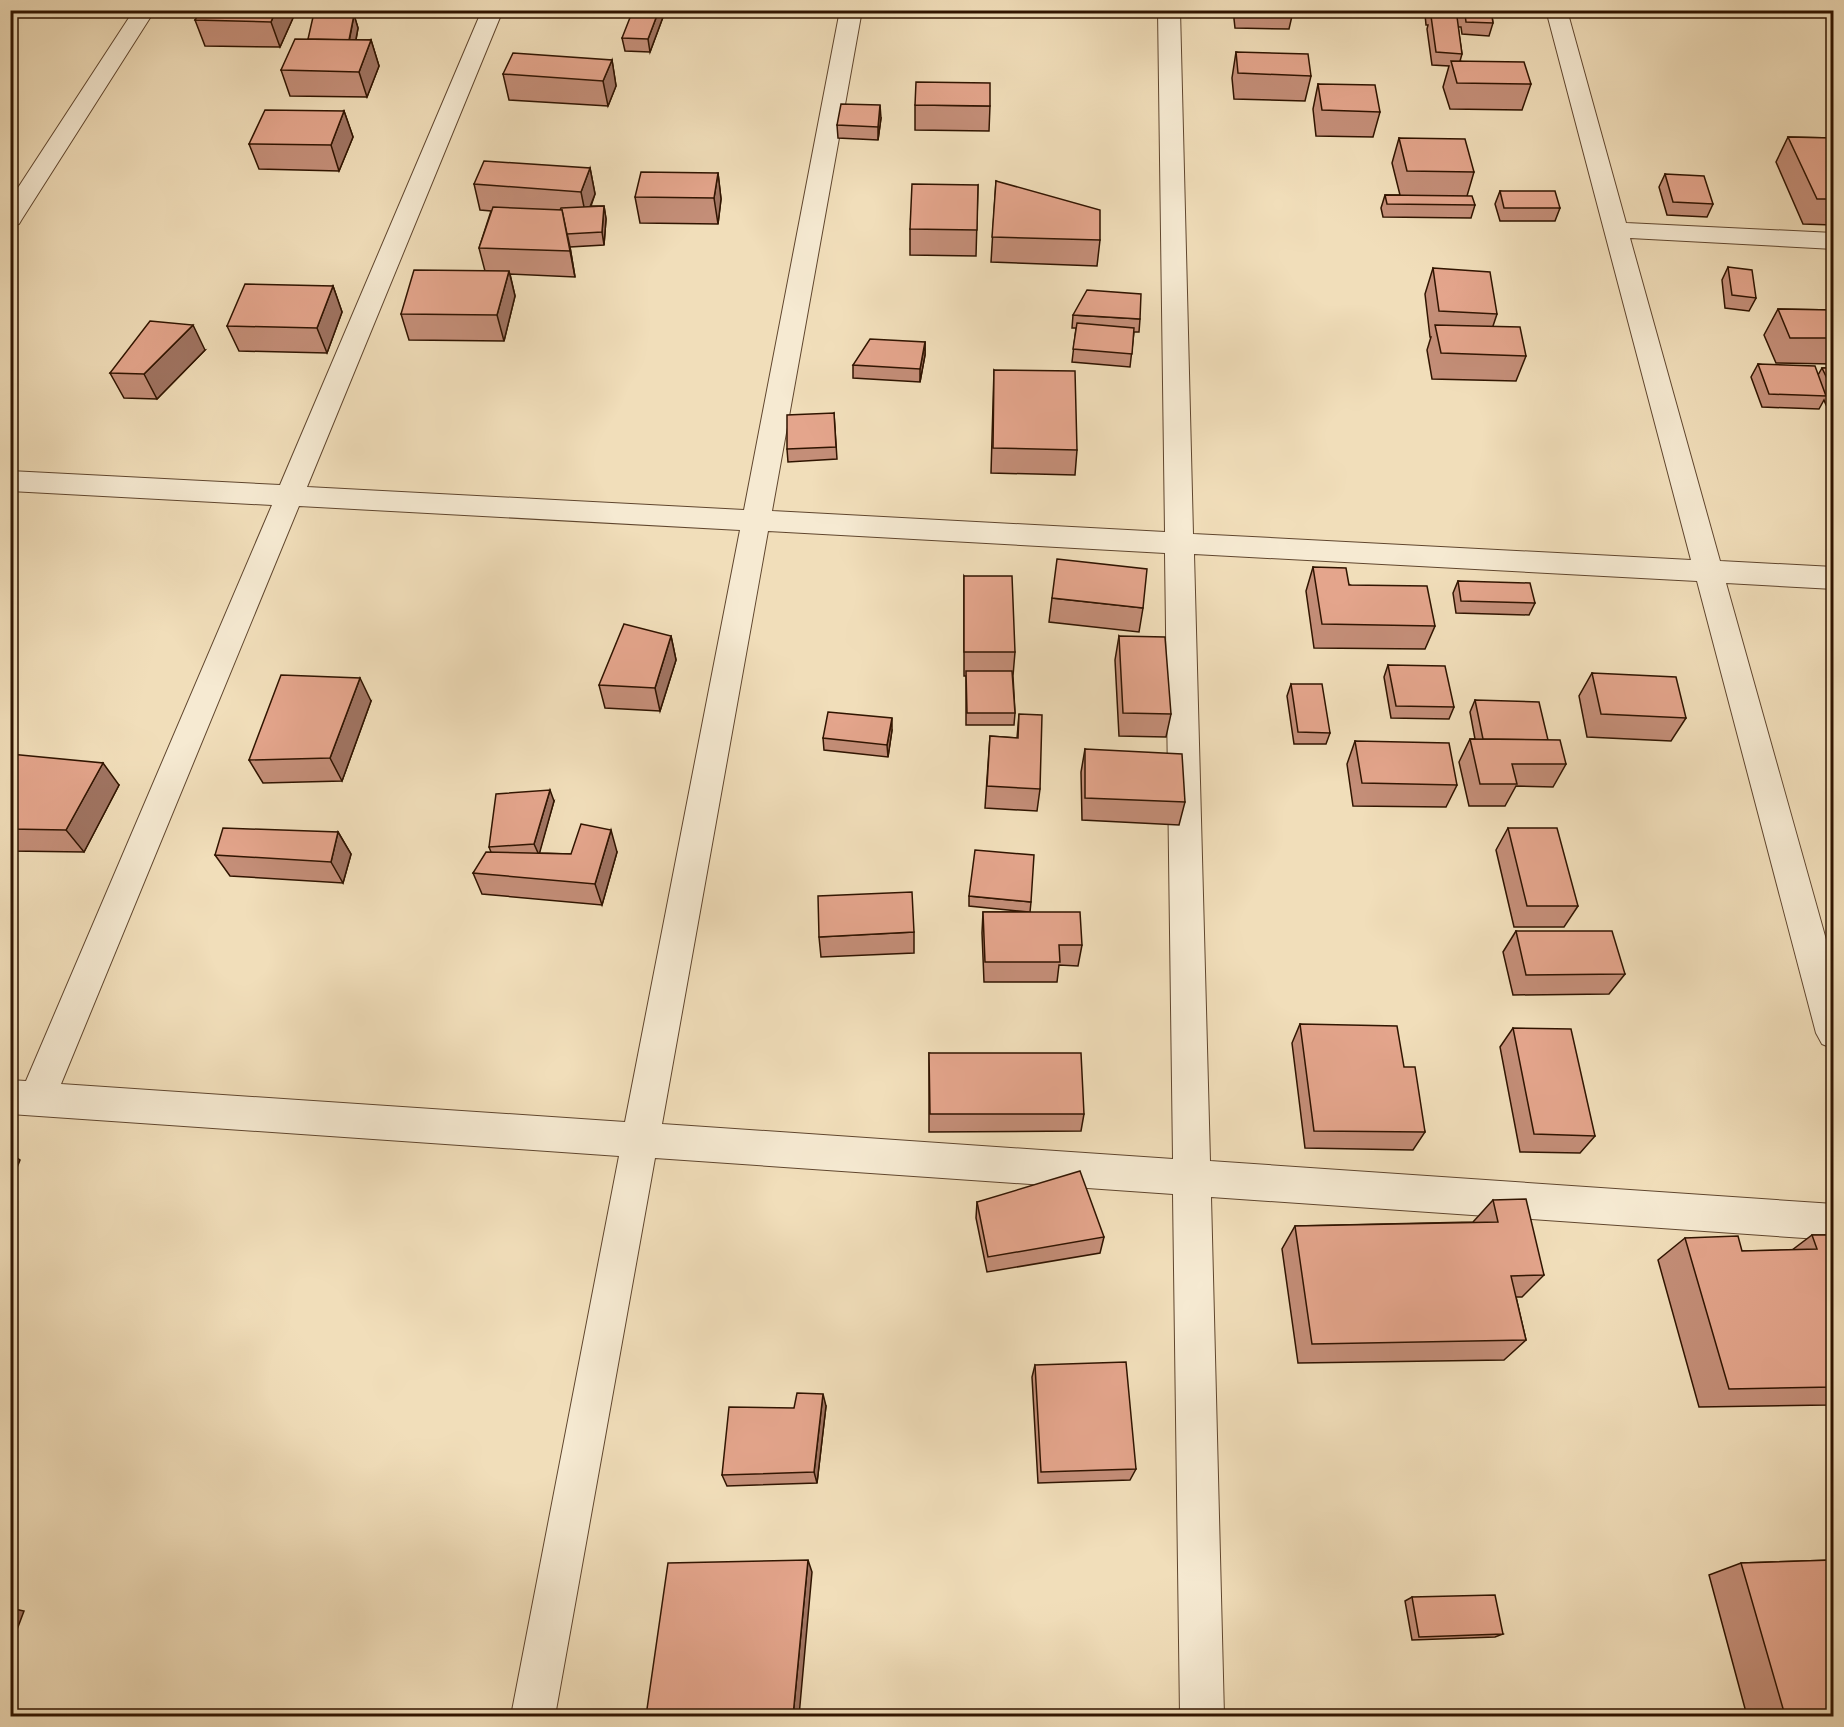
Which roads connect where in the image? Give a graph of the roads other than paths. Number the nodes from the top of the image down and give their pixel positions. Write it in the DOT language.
graph roads {
  1 [pos="145,10"];
  2 [pos="493,10"];
  3 [pos="851,10"];
  4 [pos="1168,10"];
  5 [pos="1556,10"];
  6 [pos="10,219"];
  7 [pos="1616,230"];
  8 [pos="1833,242"];
  9 [pos="10,481"];
  10 [pos="290,496"];
  11 [pos="756,521"];
  12 [pos="1179,543"];
  13 [pos="1708,571"];
  14 [pos="1833,578"];
  15 [pos="1833,1033"];
  16 [pos="24,1098"];
  17 [pos="640,1140"];
  18 [pos="1191,1178"];
  19 [pos="1833,1222"];
  20 [pos="533,1716"];
  21 [pos="1202,1716"];
  1 -- 6 [label="street"];
  2 -- 10 [label="street"];
  3 -- 11 [label="street"];
  4 -- 12 [label="street"];
  5 -- 7 [label="street"];
  7 -- 8 [label="street"];
  7 -- 13 [label="street"];
  9 -- 10 [label="street"];
  10 -- 11 [label="street"];
  10 -- 16 [label="street"];
  11 -- 12 [label="street"];
  11 -- 17 [label="street"];
  12 -- 13 [label="street"];
  12 -- 18 [label="street"];
  13 -- 14 [label="street"];
  13 -- 15 [label="street"];
  16 -- 17 [label="street"];
  17 -- 18 [label="street"];
  17 -- 20 [label="street"];
  18 -- 19 [label="street"];
  18 -- 21 [label="street"];
}
